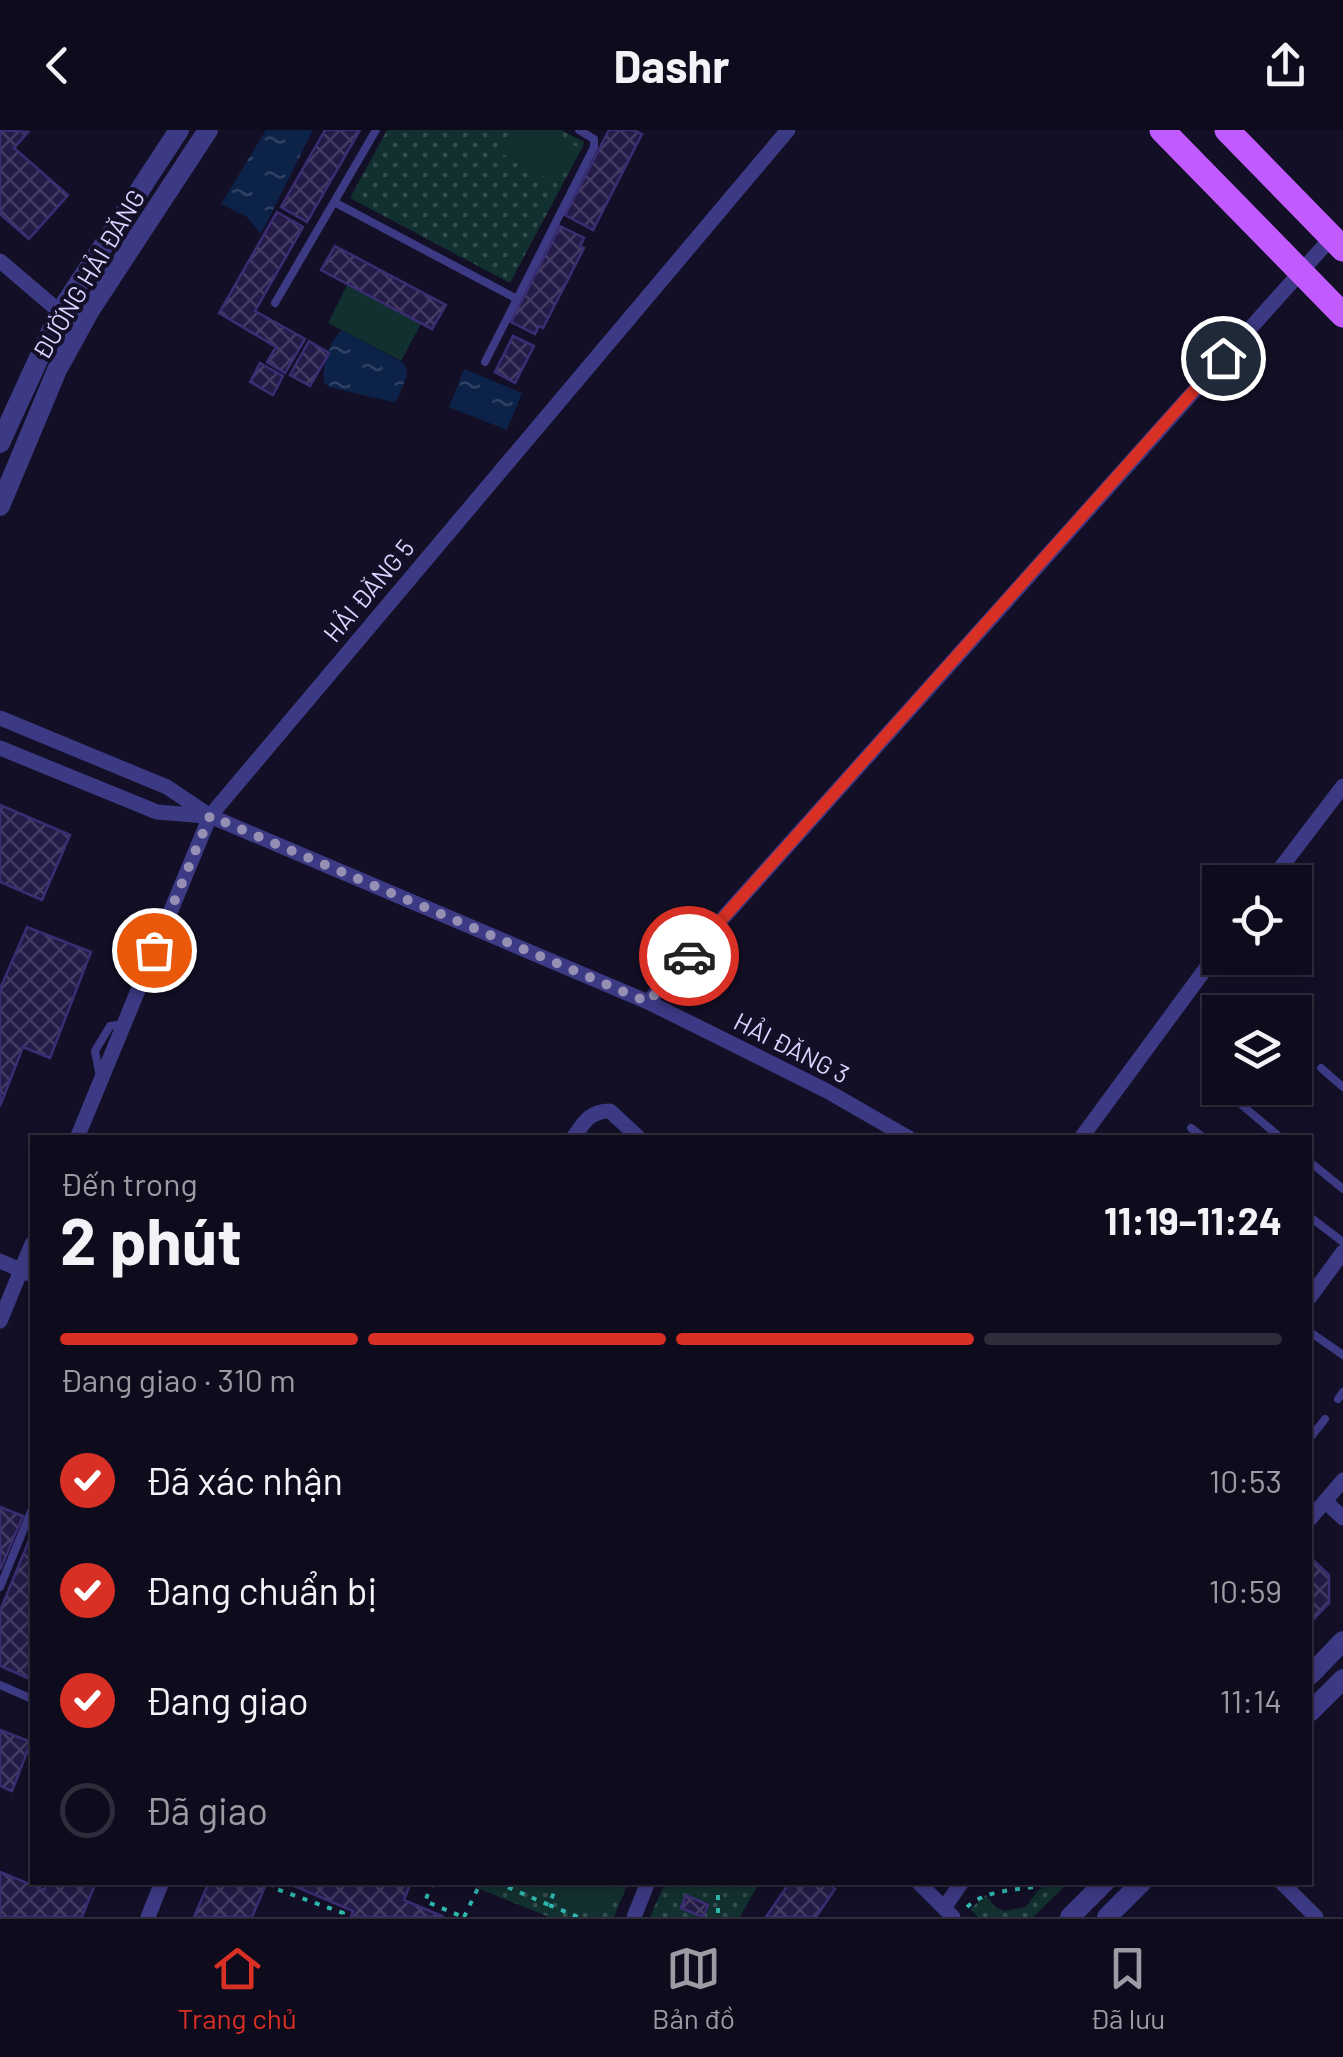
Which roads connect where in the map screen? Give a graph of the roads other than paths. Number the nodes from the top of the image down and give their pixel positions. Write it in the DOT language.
graph roads {
  1 [pos="179,130"];
  2 [pos="208,130"];
  3 [pos="376,130"];
  4 [pos="578,130"];
  5 [pos="788,130"];
  6 [pos="1162,130"];
  7 [pos="1227,130"];
  8 [pos="334,202"];
  9 [pos="1337,243"];
  10 [pos="0,261"];
  11 [pos="1301,272"];
  12 [pos="517,299"];
  13 [pos="275,304"];
  14 [pos="60,312"];
  15 [pos="1343,316"];
  16 [pos="83,323"];
  17 [pos="485,362"];
  18 [pos="0,443"];
  19 [pos="0,506"];
  20 [pos="0,718"];
  21 [pos="0,748"];
  22 [pos="1343,786"];
  23 [pos="210,816"];
  24 [pos="1283,865"];
  25 [pos="1202,973"];
  26 [pos="648,1002"];
  27 [pos="1321,1068"];
  28 [pos="1343,1086"];
  29 [pos="1242,1105"];
  30 [pos="1191,1128"];
  31 [pos="77,1135"];
  32 [pos="575,1135"];
  33 [pos="636,1135"];
  34 [pos="904,1135"];
  35 [pos="1083,1135"];
  36 [pos="1200,1135"];
  37 [pos="1277,1135"];
  38 [pos="1312,1164"];
  39 [pos="1343,1189"];
  40 [pos="1312,1219"];
  41 [pos="1343,1242"];
  42 [pos="1343,1253"];
  43 [pos="0,1261"];
  44 [pos="27,1272"];
  45 [pos="1312,1293"];
  46 [pos="0,1320"];
  47 [pos="1312,1333"];
  48 [pos="1343,1355"];
  49 [pos="1312,1420"];
  50 [pos="1312,1435"];
  51 [pos="1343,1480"];
  52 [pos="1325,1501"];
  53 [pos="30,1514"];
  54 [pos="1312,1517"];
  55 [pos="1343,1518"];
  56 [pos="0,1587"];
  57 [pos="1343,1641"];
  58 [pos="1312,1672"];
  59 [pos="1343,1679"];
  60 [pos="0,1685"];
  61 [pos="30,1697"];
  62 [pos="1312,1710"];
  63 [pos="647,1885"];
  64 [pos="922,1885"];
  65 [pos="961,1885"];
  66 [pos="1101,1885"];
  67 [pos="1139,1885"];
  68 [pos="1284,1885"];
  69 [pos="153,1891"];
  70 [pos="954,1912"];
  71 [pos="148,1917"];
  72 [pos="634,1917"];
  73 [pos="1070,1917"];
  74 [pos="1108,1917"];
  75 [pos="1316,1917"];
  1 -- 14 [label="street, ĐƯỜNG HẢI ĐĂNG"];
  2 -- 16 [label="street, ĐƯỜNG HẢI ĐĂNG"];
  3 -- 8 [label="lane"];
  4 -- 12 [label="lane"];
  5 -- 23 [label="street, HẢI ĐĂNG 5"];
  6 -- 11 [label="main road"];
  7 -- 9 [label="main road"];
  8 -- 12 [label="lane"];
  8 -- 13 [label="lane"];
  9 -- 11 [label="street"];
  10 -- 14 [label="street"];
  11 -- 15 [label="main road"];
  11 -- 26 [label="street"];
  12 -- 17 [label="lane"];
  14 -- 16 [label="street"];
  14 -- 18 [label="street, ĐƯỜNG HẢI ĐĂNG"];
  16 -- 19 [label="street, ĐƯỜNG HẢI ĐĂNG"];
  20 -- 23 [label="street, HẢI ĐĂNG 3"];
  21 -- 23 [label="street, HẢI ĐĂNG 3"];
  22 -- 24 [label="street"];
  23 -- 26 [label="street, HẢI ĐĂNG 3"];
  23 -- 31 [label="street, HẢI ĐĂNG 5"];
  25 -- 35 [label="street"];
  26 -- 34 [label="street, HẢI ĐĂNG 3"];
  27 -- 28 [label="lane"];
  29 -- 37 [label="lane"];
  30 -- 36 [label="lane"];
  32 -- 33 [label="street"];
  38 -- 39 [label="lane"];
  40 -- 41 [label="lane"];
  42 -- 45 [label="street"];
  43 -- 44 [label="street"];
  44 -- 46 [label="street"];
  47 -- 48 [label="lane"];
  49 -- 50 [label="lane"];
  51 -- 52 [label="street"];
  52 -- 54 [label="street"];
  52 -- 55 [label="street"];
  53 -- 56 [label="lane"];
  57 -- 58 [label="street"];
  59 -- 62 [label="street"];
  60 -- 61 [label="lane"];
  63 -- 72 [label="street"];
  64 -- 70 [label="street"];
  65 -- 70 [label="street"];
  66 -- 73 [label="street"];
  67 -- 74 [label="street"];
  68 -- 75 [label="street"];
  69 -- 71 [label="street"];
}
